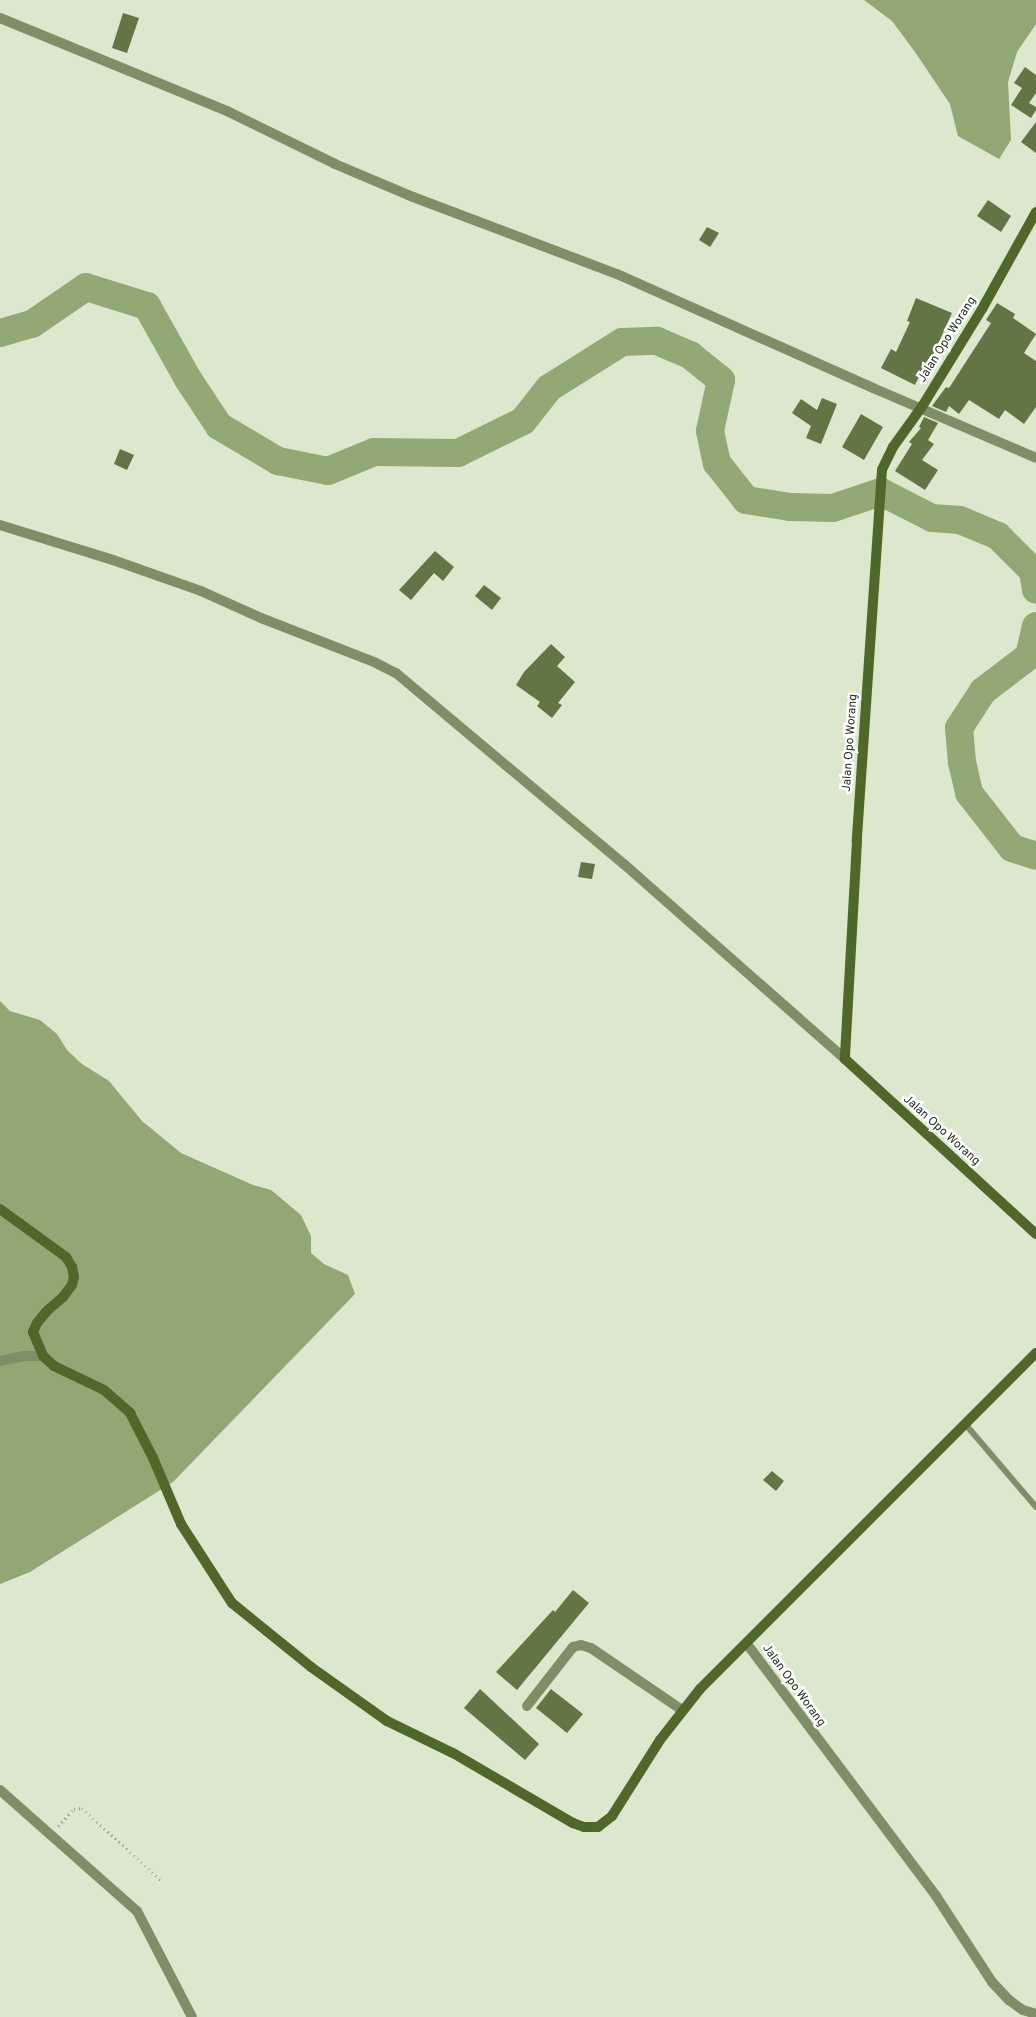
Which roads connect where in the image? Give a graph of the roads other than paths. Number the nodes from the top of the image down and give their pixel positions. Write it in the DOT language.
graph roads {
  1 [pos="0,18"];
  2 [pos="1036,212"];
  3 [pos="921,408"];
  4 [pos="1036,458"];
  5 [pos="0,525"];
  6 [pos="845,1059"];
  7 [pos="0,1209"];
  8 [pos="1036,1234"];
  9 [pos="1036,1353"];
  10 [pos="43,1356"];
  11 [pos="0,1361"];
  12 [pos="966,1425"];
  13 [pos="1036,1506"];
  14 [pos="747,1644"];
  15 [pos="527,1706"];
  16 [pos="682,1710"];
  17 [pos="0,1790"];
  18 [pos="1036,2014"];
  19 [pos="192,2017"];
  1 -- 3 [label="street"];
  2 -- 3 [label="street, Jalan Opo Worang"];
  3 -- 4 [label="street"];
  3 -- 6 [label="street, Jalan Opo Worang"];
  5 -- 6 [label="street"];
  6 -- 8 [label="street, Jalan Opo Worang"];
  7 -- 10 [label="street"];
  9 -- 12 [label="street, Jalan Opo Worang"];
  10 -- 11 [label="street"];
  10 -- 16 [label="street"];
  12 -- 13 [label="lane"];
  12 -- 14 [label="street, Jalan Opo Worang"];
  14 -- 16 [label="street"];
  14 -- 18 [label="street, Jalan Opo Worang"];
  15 -- 16 [label="street"];
  17 -- 19 [label="street"];
}
